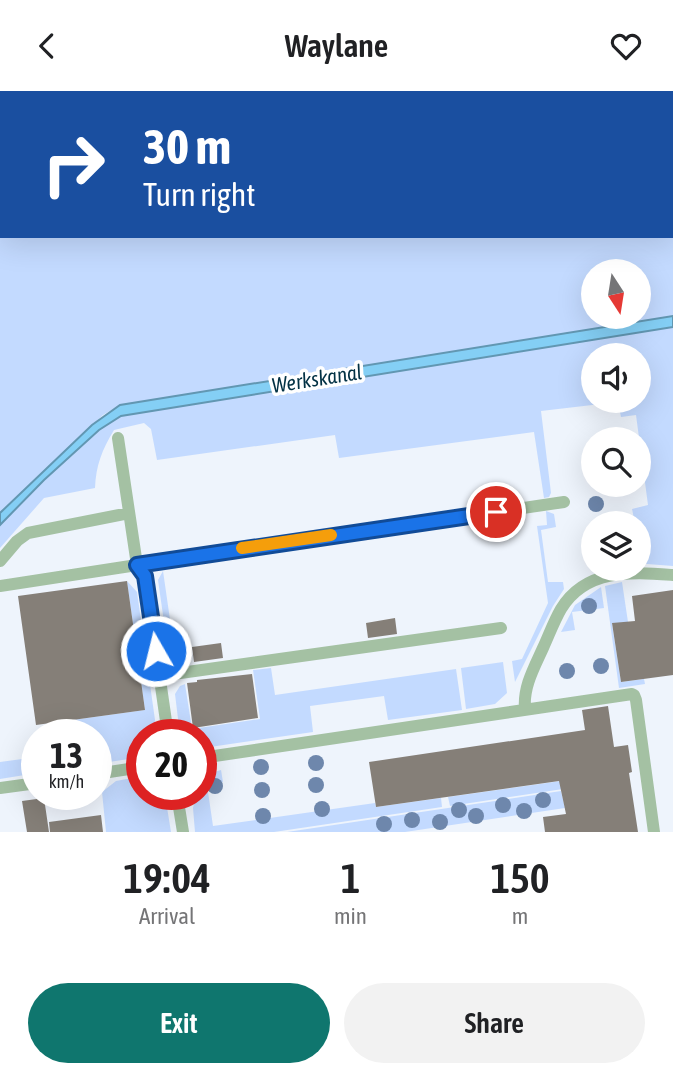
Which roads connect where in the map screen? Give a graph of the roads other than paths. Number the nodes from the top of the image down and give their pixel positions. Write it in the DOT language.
graph roads {
  1 [pos="118,438"];
  2 [pos="564,502"];
  3 [pos="130,513"];
  4 [pos="0,561"];
  5 [pos="137,565"];
  6 [pos="673,575"];
  7 [pos="0,586"];
  8 [pos="501,628"];
  9 [pos="159,676"];
  10 [pos="525,709"];
  11 [pos="166,719"];
  12 [pos="217,756"];
  13 [pos="21,785"];
  14 [pos="0,788"];
  15 [pos="179,810"];
  16 [pos="183,832"];
  17 [pos="654,832"];
  1 -- 3 [label="lane"];
  2 -- 5 [label="lane"];
  3 -- 4 [label="lane"];
  3 -- 5 [label="lane"];
  5 -- 7 [label="lane"];
  5 -- 9 [label="lane"];
  6 -- 10 [label="lane"];
  8 -- 9 [label="lane"];
  9 -- 11 [label="lane"];
  10 -- 12 [label="lane"];
  10 -- 17 [label="lane"];
  13 -- 14 [label="lane"];
  15 -- 16 [label="lane"];
}
